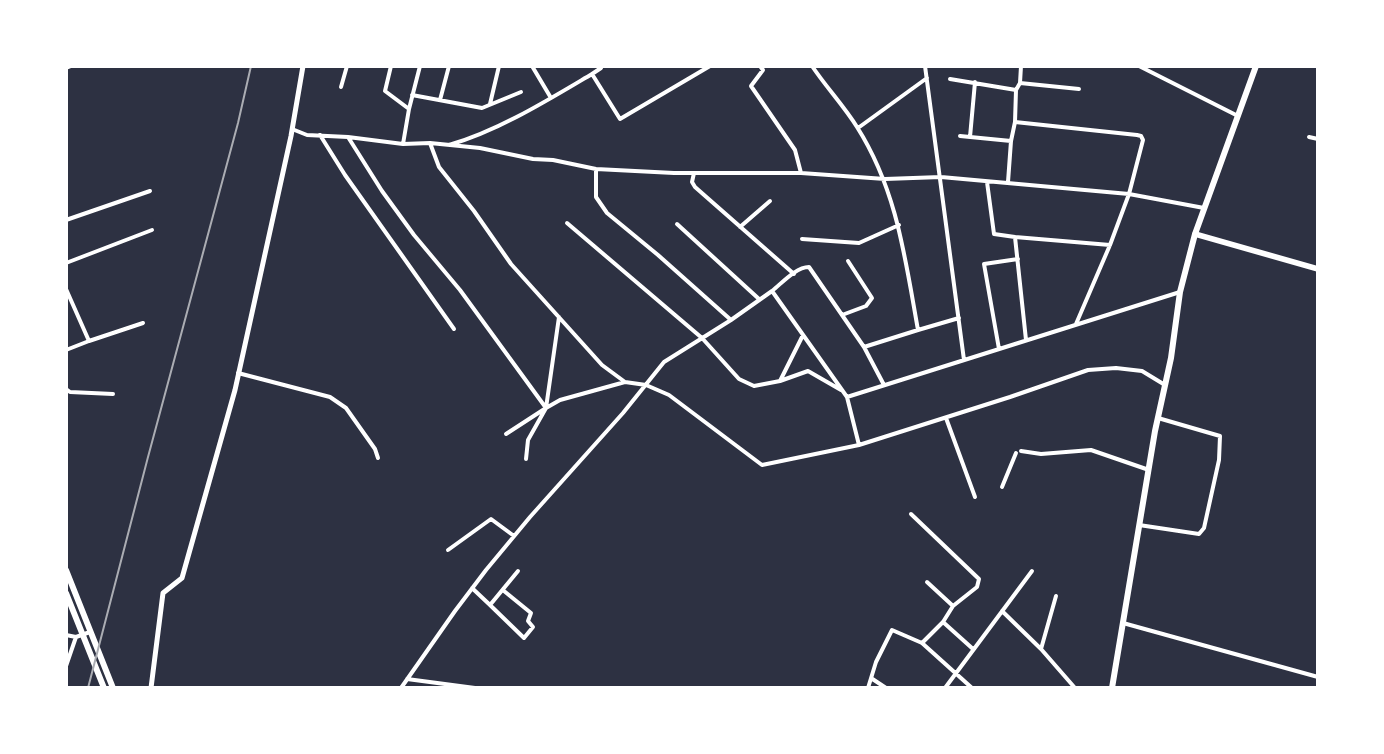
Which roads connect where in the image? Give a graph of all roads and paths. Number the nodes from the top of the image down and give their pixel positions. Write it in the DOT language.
graph roads {
  1 [pos="70,66"];
  2 [pos="303,66"];
  3 [pos="347,66"];
  4 [pos="391,66"];
  5 [pos="420,66"];
  6 [pos="449,66"];
  7 [pos="499,66"];
  8 [pos="532,66"];
  9 [pos="710,66"];
  10 [pos="760,66"];
  11 [pos="812,66"];
  12 [pos="925,66"];
  13 [pos="1021,66"];
  14 [pos="1139,66"];
  15 [pos="1256,66"];
  16 [pos="602,67"];
  17 [pos="66,68"];
  18 [pos="592,74"];
  19 [pos="927,78"];
  20 [pos="950,79"];
  21 [pos="975,82"];
  22 [pos="1020,83"];
  23 [pos="341,87"];
  24 [pos="1079,89"];
  25 [pos="1016,90"];
  26 [pos="521,92"];
  27 [pos="412,95"];
  28 [pos="551,98"];
  29 [pos="440,100"];
  30 [pos="490,104"];
  31 [pos="409,109"];
  32 [pos="1238,116"];
  33 [pos="1015,122"];
  34 [pos="858,128"];
  35 [pos="292,129"];
  36 [pos="320,135"];
  37 [pos="960,136"];
  38 [pos="348,137"];
  39 [pos="970,137"];
  40 [pos="1309,137"];
  41 [pos="1318,139"];
  42 [pos="1011,141"];
  43 [pos="430,143"];
  44 [pos="403,144"];
  45 [pos="447,145"];
  46 [pos="596,169"];
  47 [pos="694,173"];
  48 [pos="801,173"];
  49 [pos="941,177"];
  50 [pos="885,179"];
  51 [pos="986,182"];
  52 [pos="1008,182"];
  53 [pos="150,191"];
  54 [pos="1128,194"];
  55 [pos="770,201"];
  56 [pos="1204,208"];
  57 [pos="66,220"];
  58 [pos="567,223"];
  59 [pos="677,224"];
  60 [pos="899,226"];
  61 [pos="740,227"];
  62 [pos="152,230"];
  63 [pos="1195,234"];
  64 [pos="1015,237"];
  65 [pos="802,239"];
  66 [pos="1110,244"];
  67 [pos="1018,259"];
  68 [pos="848,261"];
  69 [pos="66,263"];
  70 [pos="1318,268"];
  71 [pos="794,274"];
  72 [pos="66,289"];
  73 [pos="772,291"];
  74 [pos="1180,292"];
  75 [pos="759,299"];
  76 [pos="842,315"];
  77 [pos="559,317"];
  78 [pos="959,318"];
  79 [pos="731,320"];
  80 [pos="143,323"];
  81 [pos="1076,324"];
  82 [pos="454,329"];
  83 [pos="918,330"];
  84 [pos="803,335"];
  85 [pos="702,338"];
  86 [pos="1026,340"];
  87 [pos="89,341"];
  88 [pos="864,347"];
  89 [pos="999,349"];
  90 [pos="66,350"];
  91 [pos="964,360"];
  92 [pos="238,372"];
  93 [pos="780,381"];
  94 [pos="626,382"];
  95 [pos="646,385"];
  96 [pos="884,385"];
  97 [pos="1165,385"];
  98 [pos="66,389"];
  99 [pos="843,391"];
  100 [pos="113,394"];
  101 [pos="847,397"];
  102 [pos="546,408"];
  103 [pos="946,418"];
  104 [pos="1158,418"];
  105 [pos="506,434"];
  106 [pos="859,445"];
  107 [pos="1021,451"];
  108 [pos="1016,453"];
  109 [pos="378,458"];
  110 [pos="526,459"];
  111 [pos="1149,470"];
  112 [pos="1002,487"];
  113 [pos="975,497"];
  114 [pos="911,514"];
  115 [pos="1140,526"];
  116 [pos="514,536"];
  117 [pos="448,550"];
  118 [pos="66,570"];
  119 [pos="518,571"];
  120 [pos="1032,571"];
  121 [pos="926,582"];
  122 [pos="472,588"];
  123 [pos="504,591"];
  124 [pos="66,593"];
  125 [pos="1056,596"];
  126 [pos="490,605"];
  127 [pos="954,606"];
  128 [pos="1002,611"];
  129 [pos="943,622"];
  130 [pos="1123,622"];
  131 [pos="90,632"];
  132 [pos="66,636"];
  133 [pos="80,636"];
  134 [pos="922,643"];
  135 [pos="973,649"];
  136 [pos="1041,649"];
  137 [pos="66,666"];
  138 [pos="957,673"];
  139 [pos="1318,677"];
  140 [pos="871,678"];
  141 [pos="407,679"];
  142 [pos="104,688"];
  143 [pos="113,688"];
  144 [pos="151,688"];
  145 [pos="401,688"];
  146 [pos="475,688"];
  147 [pos="868,688"];
  148 [pos="886,688"];
  149 [pos="945,688"];
  150 [pos="972,688"];
  151 [pos="1075,688"];
  152 [pos="1112,688"];
  1 -- 17 [label="street"];
  2 -- 35 [label="street"];
  3 -- 23 [label="street"];
  4 -- 31 [label="street"];
  5 -- 27 [label="street"];
  6 -- 29 [label="street"];
  7 -- 30 [label="street"];
  8 -- 28 [label="street"];
  9 -- 18 [label="street"];
  10 -- 48 [label="street"];
  11 -- 34 [label="street"];
  12 -- 19 [label="street"];
  13 -- 22 [label="street"];
  14 -- 32 [label="street"];
  15 -- 32 [label="main road"];
  16 -- 18 [label="street"];
  18 -- 28 [label="street"];
  19 -- 34 [label="street"];
  19 -- 49 [label="street"];
  20 -- 21 [label="street"];
  21 -- 25 [label="street"];
  21 -- 39 [label="street"];
  22 -- 24 [label="street"];
  22 -- 25 [label="street"];
  25 -- 33 [label="street"];
  26 -- 30 [label="street"];
  27 -- 29 [label="street"];
  27 -- 31 [label="street"];
  28 -- 45 [label="street"];
  29 -- 30 [label="street"];
  31 -- 44 [label="street"];
  32 -- 56 [label="main road"];
  33 -- 42 [label="street"];
  33 -- 54 [label="street"];
  34 -- 50 [label="street"];
  35 -- 36 [label="street"];
  35 -- 92 [label="street"];
  36 -- 38 [label="street"];
  36 -- 82 [label="street"];
  37 -- 39 [label="street"];
  38 -- 44 [label="street"];
  38 -- 102 [label="street"];
  39 -- 42 [label="street"];
  40 -- 41 [label="street"];
  42 -- 52 [label="street"];
  43 -- 44 [label="street"];
  43 -- 45 [label="street"];
  43 -- 77 [label="street"];
  45 -- 46 [label="street"];
  46 -- 47 [label="street"];
  46 -- 79 [label="street"];
  47 -- 48 [label="street"];
  47 -- 61 [label="street"];
  48 -- 50 [label="street"];
  49 -- 50 [label="street"];
  49 -- 51 [label="street"];
  49 -- 78 [label="street"];
  50 -- 60 [label="street"];
  51 -- 52 [label="street"];
  51 -- 64 [label="street"];
  52 -- 54 [label="street"];
  53 -- 57 [label="street"];
  54 -- 56 [label="street"];
  54 -- 66 [label="street"];
  55 -- 61 [label="street"];
  56 -- 63 [label="main road"];
  58 -- 85 [label="street"];
  59 -- 75 [label="street"];
  60 -- 65 [label="street"];
  60 -- 83 [label="street"];
  61 -- 71 [label="street"];
  62 -- 69 [label="street"];
  63 -- 70 [label="main road"];
  63 -- 74 [label="main road"];
  64 -- 66 [label="street"];
  64 -- 67 [label="street"];
  66 -- 81 [label="street"];
  67 -- 86 [label="street"];
  67 -- 89 [label="street"];
  68 -- 76 [label="street"];
  71 -- 73 [label="street"];
  71 -- 76 [label="street"];
  72 -- 87 [label="street"];
  73 -- 75 [label="street"];
  73 -- 84 [label="street"];
  74 -- 81 [label="street"];
  74 -- 97 [label="main road"];
  75 -- 79 [label="street"];
  76 -- 88 [label="street"];
  77 -- 94 [label="street"];
  77 -- 102 [label="street"];
  78 -- 83 [label="street"];
  78 -- 91 [label="street"];
  79 -- 85 [label="street"];
  80 -- 87 [label="street"];
  81 -- 86 [label="street"];
  83 -- 88 [label="street"];
  84 -- 93 [label="street"];
  84 -- 99 [label="street"];
  85 -- 93 [label="street"];
  85 -- 95 [label="street"];
  86 -- 89 [label="street"];
  87 -- 90 [label="street"];
  88 -- 96 [label="street"];
  89 -- 91 [label="street"];
  91 -- 96 [label="street"];
  92 -- 109 [label="street"];
  92 -- 144 [label="street"];
  93 -- 99 [label="street"];
  94 -- 95 [label="street"];
  94 -- 102 [label="street"];
  95 -- 106 [label="street"];
  95 -- 116 [label="street"];
  96 -- 101 [label="street"];
  97 -- 103 [label="street"];
  97 -- 104 [label="main road"];
  98 -- 100 [label="street"];
  99 -- 101 [label="street"];
  101 -- 106 [label="street"];
  102 -- 105 [label="street"];
  102 -- 110 [label="street"];
  103 -- 106 [label="street"];
  103 -- 113 [label="street"];
  104 -- 111 [label="main road"];
  104 -- 115 [label="street"];
  107 -- 111 [label="street"];
  108 -- 112 [label="street"];
  111 -- 115 [label="main road"];
  114 -- 127 [label="street"];
  115 -- 130 [label="main road"];
  116 -- 117 [label="street"];
  116 -- 122 [label="street"];
  118 -- 131 [label="main road"];
  119 -- 126 [label="street"];
  120 -- 128 [label="street"];
  121 -- 127 [label="street"];
  122 -- 126 [label="street"];
  122 -- 141 [label="street"];
  123 -- 126 [label="street"];
  124 -- 133 [label="main road"];
  125 -- 136 [label="street"];
  127 -- 129 [label="street"];
  128 -- 135 [label="street"];
  128 -- 136 [label="street"];
  129 -- 134 [label="street"];
  129 -- 135 [label="street"];
  130 -- 139 [label="street"];
  130 -- 152 [label="main road"];
  131 -- 133 [label="street"];
  131 -- 143 [label="main road"];
  132 -- 133 [label="street"];
  133 -- 137 [label="street"];
  133 -- 142 [label="main road"];
  134 -- 138 [label="street"];
  134 -- 140 [label="street"];
  135 -- 138 [label="street"];
  136 -- 151 [label="street"];
  138 -- 149 [label="street"];
  138 -- 150 [label="street"];
  140 -- 147 [label="street"];
  140 -- 148 [label="street"];
  141 -- 145 [label="street"];
  141 -- 146 [label="street"];
}
